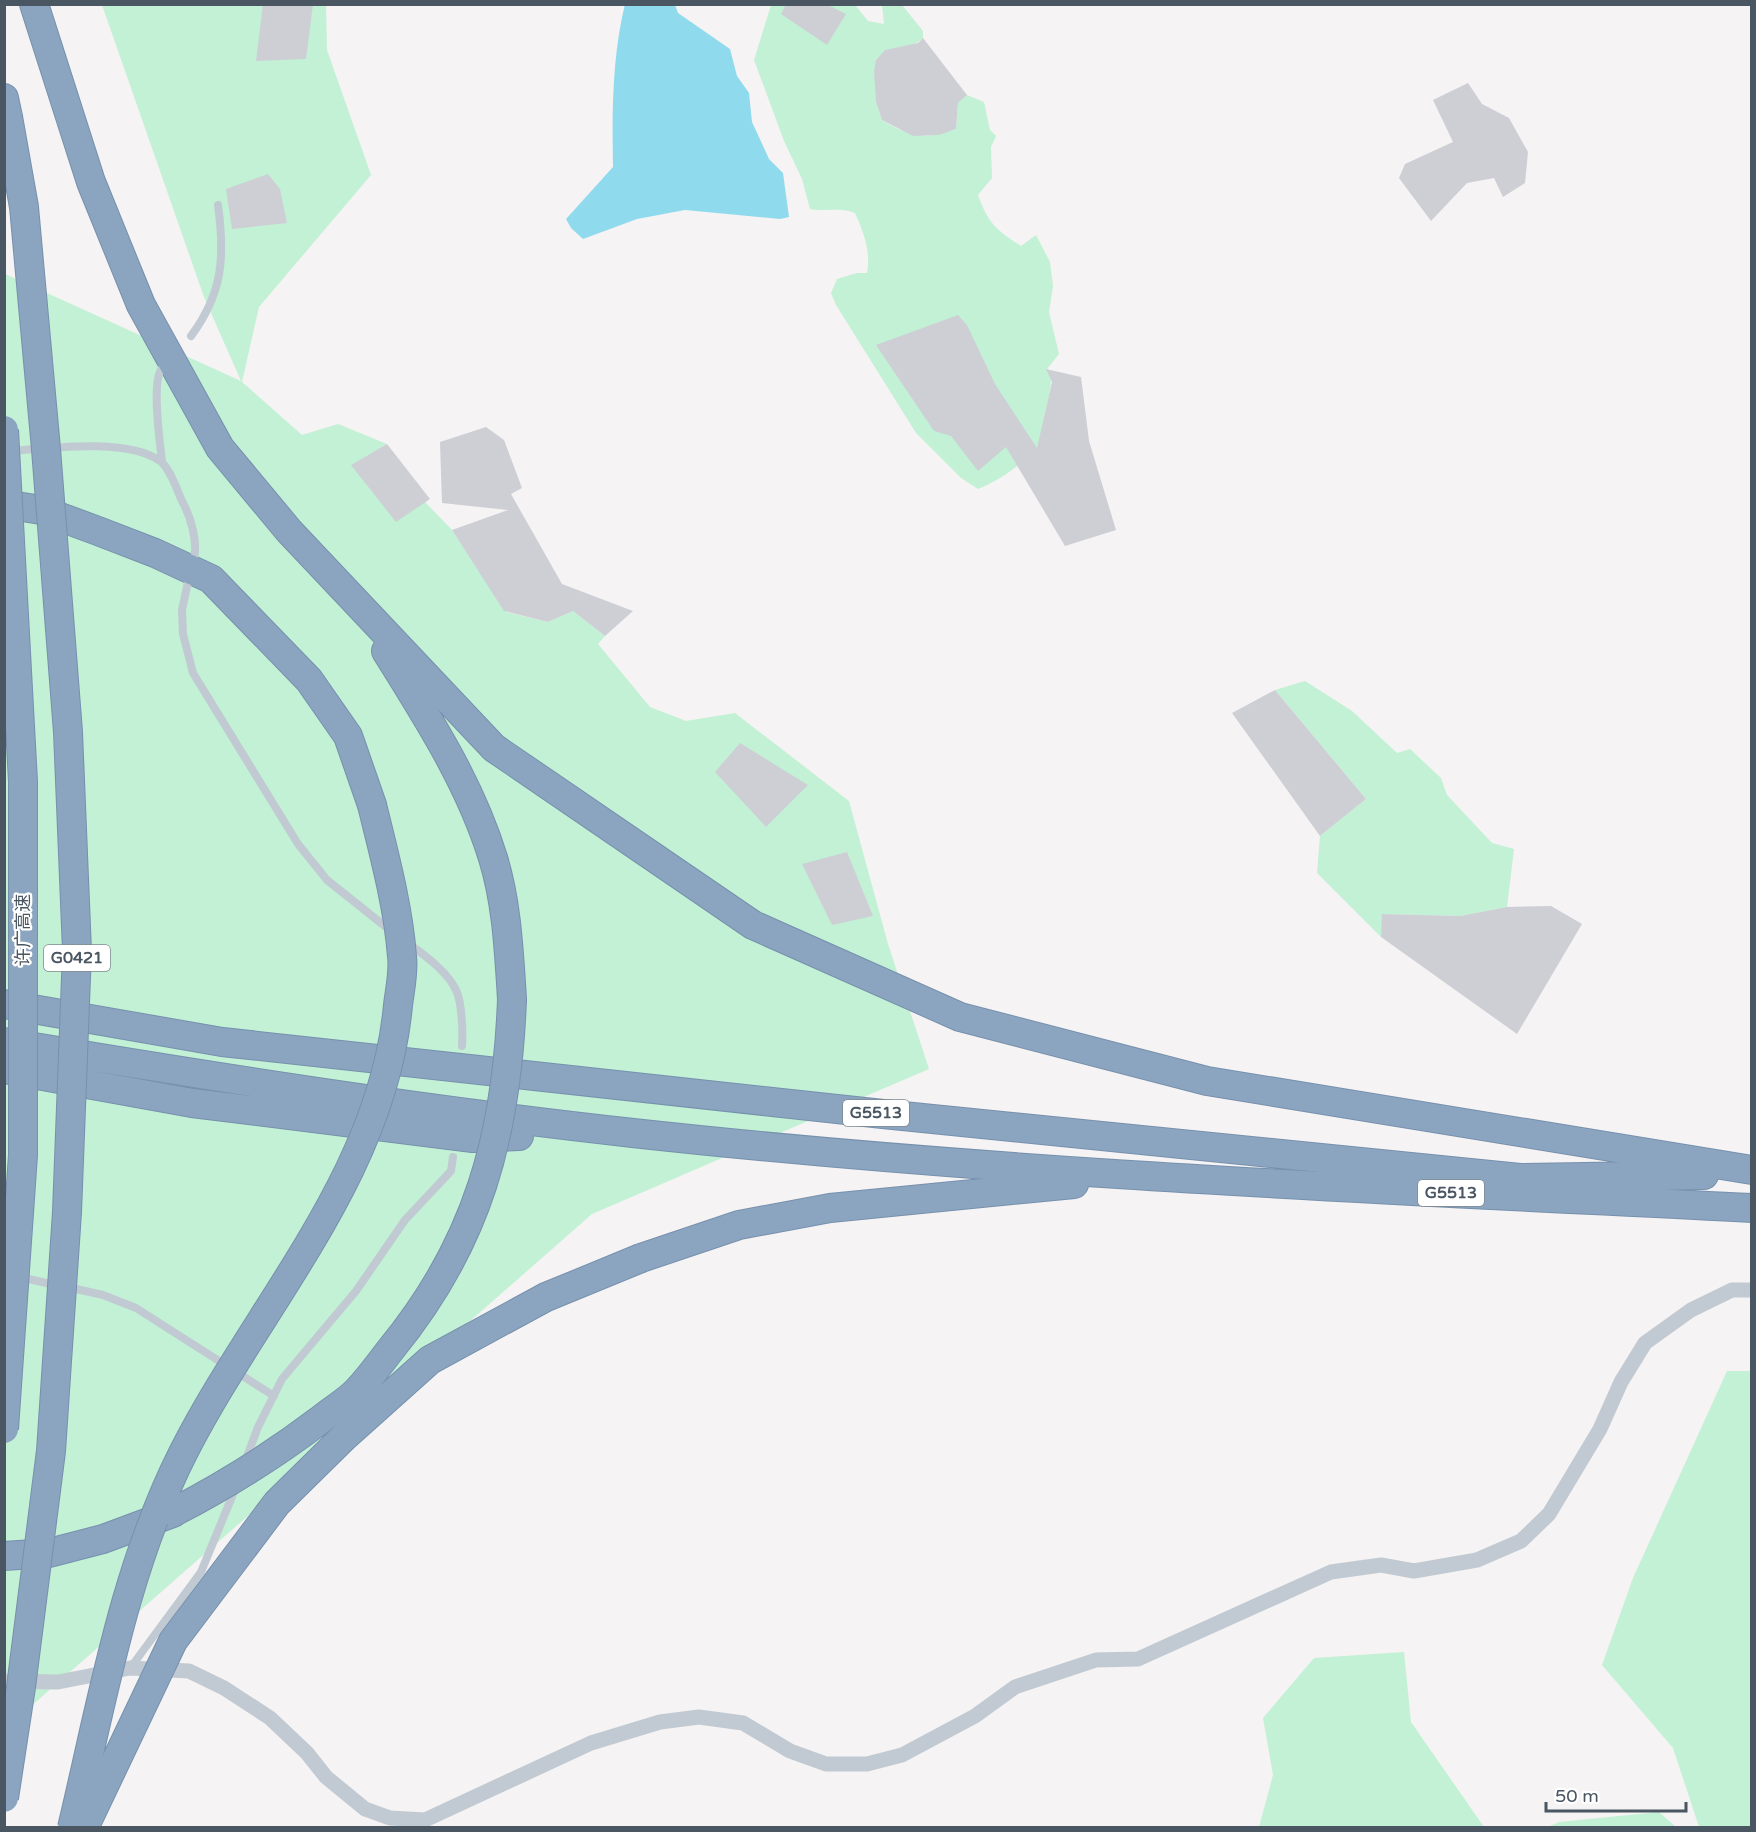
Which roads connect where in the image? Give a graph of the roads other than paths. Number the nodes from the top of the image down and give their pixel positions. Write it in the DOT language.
graph roads {
  1 [pos="34,4"];
  2 [pos="6,108"];
  3 [pos="218,205"];
  4 [pos="191,336"];
  5 [pos="162,368"];
  6 [pos="4,430"];
  7 [pos="4,451"];
  8 [pos="162,461"];
  9 [pos="4,504"];
  10 [pos="194,558"];
  11 [pos="188,582"];
  12 [pos="353,598"];
  13 [pos="4,742"];
  14 [pos="23,782"];
  15 [pos="4,985"];
  16 [pos="4,1004"];
  17 [pos="4,1042"];
  18 [pos="222,1042"];
  19 [pos="462,1046"];
  20 [pos="4,1069"];
  21 [pos="618,1131"];
  22 [pos="23,1155"];
  23 [pos="453,1157"];
  24 [pos="1752,1170"];
  25 [pos="1752,1175"];
  26 [pos="1151,1176"];
  27 [pos="4,1195"];
  28 [pos="1752,1208"];
  29 [pos="4,1274"];
  30 [pos="1752,1290"];
  31 [pos="274,1395"];
  32 [pos="4,1429"];
  33 [pos="4,1556"];
  34 [pos="130,1668"];
  35 [pos="4,1681"];
  36 [pos="4,1798"];
  37 [pos="72,1827"];
  38 [pos="84,1827"];
  1 -- 12 [label="highway"];
  2 -- 36 [label="highway, G0421, bridge"];
  3 -- 4 [label="lane"];
  5 -- 8 [label="lane"];
  6 -- 14 [label="highway, 许广高速 / G0421, bridge"];
  7 -- 8 [label="lane"];
  8 -- 10 [label="lane"];
  9 -- 37 [label="highway, bridge"];
  11 -- 19 [label="lane"];
  12 -- 24 [label="highway"];
  12 -- 33 [label="highway, bridge"];
  13 -- 14 [label="highway"];
  14 -- 22 [label="highway, 许广高速 / G0421, bridge"];
  15 -- 18 [label="highway"];
  16 -- 18 [label="highway, G5513"];
  17 -- 21 [label="highway, G5513"];
  18 -- 25 [label="highway, G5513"];
  20 -- 21 [label="highway"];
  21 -- 26 [label="highway, G5513"];
  22 -- 27 [label="highway"];
  22 -- 32 [label="highway, 许广高速 / G0421, bridge"];
  23 -- 31 [label="lane"];
  26 -- 28 [label="highway, G5513"];
  26 -- 38 [label="highway, bridge"];
  29 -- 31 [label="lane"];
  30 -- 34 [label="street"];
  31 -- 34 [label="lane"];
  34 -- 35 [label="street"];
}
